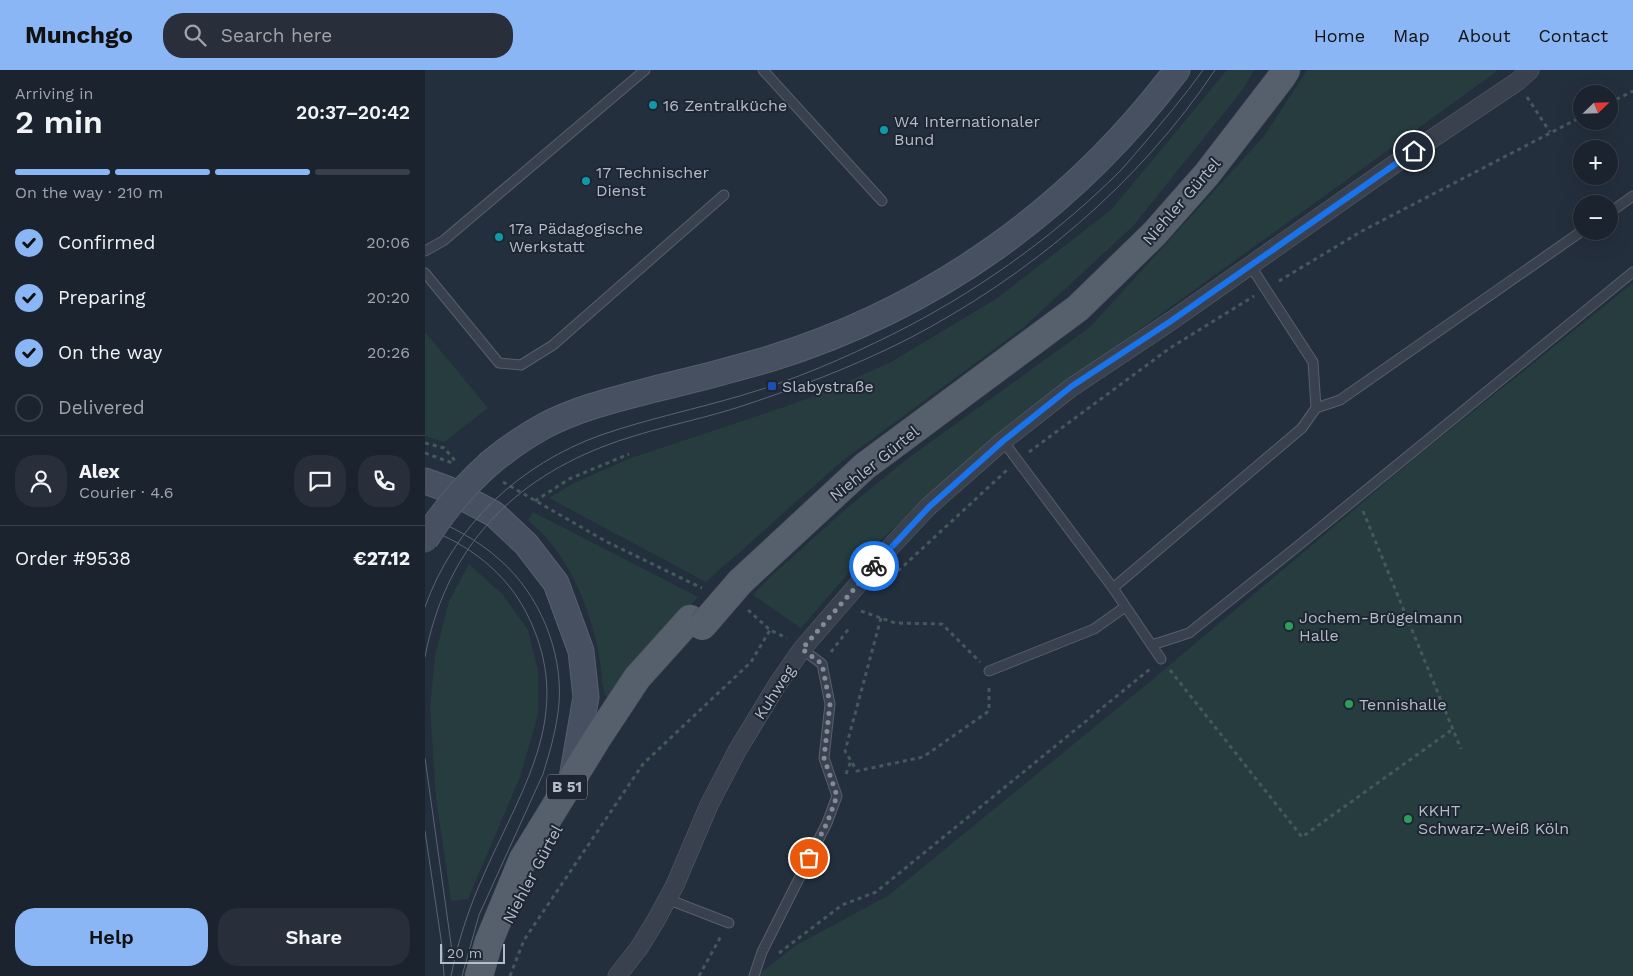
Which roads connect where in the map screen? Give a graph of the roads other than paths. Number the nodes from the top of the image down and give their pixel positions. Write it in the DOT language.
graph roads {
  1 [pos="645,70"];
  2 [pos="763,70"];
  3 [pos="1177,70"];
  4 [pos="1271,70"];
  5 [pos="1285,70"];
  6 [pos="1524,76"];
  7 [pos="724,195"];
  8 [pos="1633,196"];
  9 [pos="882,201"];
  10 [pos="1618,207"];
  11 [pos="1573,237"];
  12 [pos="425,251"];
  13 [pos="1250,265"];
  14 [pos="1633,272"];
  15 [pos="425,273"];
  16 [pos="1316,408"];
  17 [pos="1003,441"];
  18 [pos="425,481"];
  19 [pos="425,540"];
  20 [pos="1113,588"];
  21 [pos="730,590"];
  22 [pos="1125,607"];
  23 [pos="1152,645"];
  24 [pos="802,649"];
  25 [pos="1161,659"];
  26 [pos="989,671"];
  27 [pos="571,781"];
  28 [pos="667,899"];
  29 [pos="729,923"];
  30 [pos="753,975"];
  31 [pos="479,976"];
  32 [pos="489,976"];
  33 [pos="617,976"];
  1 -- 12 [label="lane"];
  2 -- 9 [label="lane"];
  3 -- 19 [label="main road, bridge"];
  4 -- 21 [label="main road, Niehler Gürtel"];
  5 -- 21 [label="main road, Niehler Gürtel"];
  6 -- 13 [label="street, Kuhweg"];
  7 -- 15 [label="lane"];
  8 -- 10 [label="lane"];
  11 -- 16 [label="lane"];
  13 -- 16 [label="lane"];
  13 -- 17 [label="street, Kuhweg"];
  14 -- 23 [label="lane"];
  16 -- 20 [label="lane"];
  17 -- 20 [label="lane"];
  17 -- 24 [label="street, Kuhweg"];
  18 -- 27 [label="main road, B 51"];
  20 -- 22 [label="lane"];
  21 -- 27 [label="main road, Niehler Gürtel / B 51"];
  21 -- 32 [label="main road, Niehler Gürtel, bridge"];
  22 -- 23 [label="lane"];
  22 -- 26 [label="lane"];
  23 -- 25 [label="lane"];
  24 -- 28 [label="street, Kuhweg"];
  24 -- 30 [label="lane"];
  27 -- 31 [label="main road, B 51"];
  28 -- 29 [label="lane"];
  28 -- 33 [label="street, Kuhweg"];
}
